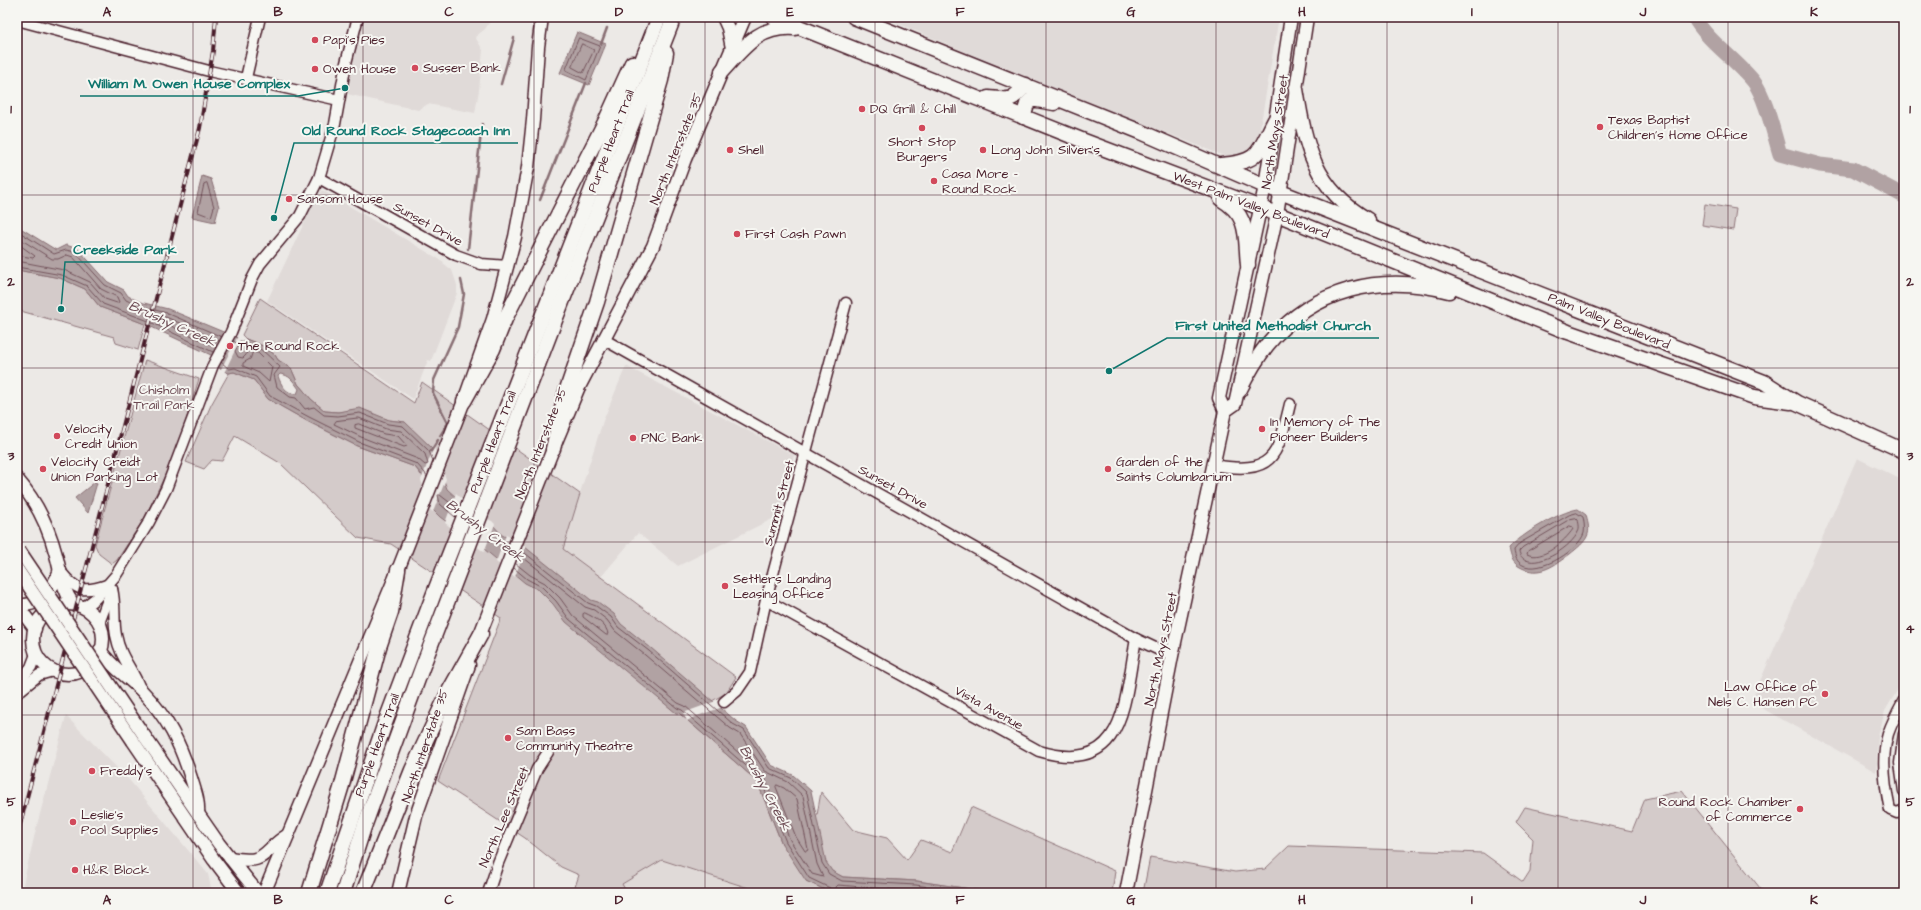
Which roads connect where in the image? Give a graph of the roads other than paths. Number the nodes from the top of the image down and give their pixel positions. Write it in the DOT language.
graph roads {
  1 [pos="260,17"];
  2 [pos="358,17"];
  3 [pos="542,17"];
  4 [pos="723,17"];
  5 [pos="745,17"];
  6 [pos="774,17"];
  7 [pos="854,17"];
  8 [pos="1291,17"];
  9 [pos="1307,17"];
  10 [pos="659,18"];
  11 [pos="17,20"];
  12 [pos="673,20"];
  13 [pos="802,28"];
  14 [pos="732,48"];
  15 [pos="722,71"];
  16 [pos="246,78"];
  17 [pos="1026,85"];
  18 [pos="1296,89"];
  19 [pos="974,96"];
  20 [pos="339,100"];
  21 [pos="1072,105"];
  22 [pos="1022,117"];
  23 [pos="1275,120"];
  24 [pos="1220,165"];
  25 [pos="318,178"];
  26 [pos="1195,184"];
  27 [pos="1265,186"];
  28 [pos="1280,192"];
  29 [pos="1260,208"];
  30 [pos="1277,214"];
  31 [pos="1418,245"];
  32 [pos="1248,265"];
  33 [pos="508,266"];
  34 [pos="1499,303"];
  35 [pos="846,304"];
  36 [pos="1568,332"];
  37 [pos="603,339"];
  38 [pos="1239,391"];
  39 [pos="1797,403"];
  40 [pos="1290,404"];
  41 [pos="463,405"];
  42 [pos="1225,411"];
  43 [pos="1904,451"];
  44 [pos="551,454"];
  45 [pos="807,454"];
  46 [pos="1214,465"];
  47 [pos="17,480"];
  48 [pos="18,549"];
  49 [pos="17,569"];
  50 [pos="60,570"];
  51 [pos="398,570"];
  52 [pos="109,587"];
  53 [pos="766,600"];
  54 [pos="17,605"];
  55 [pos="78,606"];
  56 [pos="17,610"];
  57 [pos="99,623"];
  58 [pos="35,629"];
  59 [pos="482,630"];
  60 [pos="1136,639"];
  61 [pos="100,650"];
  62 [pos="36,654"];
  63 [pos="1172,656"];
  64 [pos="52,671"];
  65 [pos="17,685"];
  66 [pos="140,689"];
  67 [pos="17,693"];
  68 [pos="1904,700"];
  69 [pos="724,702"];
  70 [pos="1904,734"];
  71 [pos="548,752"];
  72 [pos="1904,791"];
  73 [pos="1904,810"];
  74 [pos="198,814"];
  75 [pos="289,834"];
  76 [pos="230,858"];
  77 [pos="214,860"];
  78 [pos="231,893"];
  79 [pos="239,893"];
  80 [pos="258,893"];
  81 [pos="264,893"];
  82 [pos="309,893"];
  83 [pos="327,893"];
  84 [pos="343,893"];
  85 [pos="363,893"];
  86 [pos="398,893"];
  87 [pos="488,893"];
  88 [pos="1126,893"];
  1 -- 16 [label="street"];
  2 -- 20 [label="street"];
  3 -- 33 [label="main road"];
  4 -- 14 [label="main road"];
  5 -- 14 [label="main road, North Interstate 35"];
  6 -- 13 [label="highway"];
  7 -- 17 [label="highway, West Palm Valley Boulevard"];
  8 -- 23 [label="main road, North Mays Street"];
  9 -- 18 [label="main road, North Mays Street"];
  10 -- 41 [label="highway"];
  10 -- 83 [label="highway, Purple Heart Trail"];
  11 -- 16 [label="street"];
  12 -- 44 [label="highway"];
  12 -- 84 [label="highway, Purple Heart Trail"];
  13 -- 15 [label="highway"];
  13 -- 19 [label="highway, West Palm Valley Boulevard"];
  14 -- 15 [label="main road, North Interstate 35"];
  15 -- 37 [label="main road, North Interstate 35"];
  16 -- 20 [label="street"];
  17 -- 19 [label="highway"];
  17 -- 21 [label="highway, West Palm Valley Boulevard"];
  18 -- 28 [label="main road, North Mays Street"];
  18 -- 31 [label="highway"];
  19 -- 22 [label="highway, West Palm Valley Boulevard"];
  20 -- 25 [label="street"];
  21 -- 22 [label="highway"];
  21 -- 24 [label="highway, West Palm Valley Boulevard"];
  22 -- 26 [label="highway, West Palm Valley Boulevard"];
  23 -- 24 [label="highway"];
  23 -- 27 [label="main road, North Mays Street"];
  24 -- 27 [label="highway, West Palm Valley Boulevard"];
  25 -- 33 [label="street, Sunset Drive"];
  25 -- 52 [label="street"];
  26 -- 29 [label="highway, West Palm Valley Boulevard"];
  26 -- 32 [label="highway"];
  27 -- 28 [label="highway, West Palm Valley Boulevard"];
  27 -- 29 [label="main road, North Mays Street"];
  28 -- 30 [label="main road, North Mays Street"];
  28 -- 31 [label="highway, West Palm Valley Boulevard"];
  29 -- 30 [label="highway, West Palm Valley Boulevard"];
  29 -- 32 [label="main road, North Mays Street"];
  30 -- 34 [label="highway, West Palm Valley Boulevard"];
  30 -- 38 [label="main road, North Mays Street"];
  31 -- 39 [label="highway, Palm Valley Boulevard"];
  32 -- 42 [label="main road, North Mays Street"];
  33 -- 41 [label="main road"];
  34 -- 36 [label="highway, West Palm Valley Boulevard"];
  34 -- 38 [label="highway"];
  35 -- 45 [label="street, Summit Street"];
  36 -- 39 [label="highway, Palm Valley Boulevard"];
  37 -- 44 [label="main road, North Interstate 35"];
  37 -- 45 [label="street, Sunset Drive"];
  38 -- 42 [label="main road, North Mays Street"];
  39 -- 43 [label="highway, Palm Valley Boulevard"];
  40 -- 46 [label="street"];
  41 -- 51 [label="main road"];
  42 -- 46 [label="main road, North Mays Street"];
  44 -- 59 [label="main road, North Interstate 35"];
  45 -- 53 [label="street, Summit Street"];
  45 -- 60 [label="street, Sunset Drive"];
  46 -- 63 [label="main road, North Mays Street"];
  47 -- 50 [label="main road"];
  48 -- 74 [label="main road, bridge"];
  49 -- 77 [label="main road, bridge"];
  50 -- 52 [label="street"];
  50 -- 54 [label="main road"];
  50 -- 55 [label="main road"];
  51 -- 75 [label="main road"];
  51 -- 82 [label="highway"];
  52 -- 55 [label="street"];
  52 -- 57 [label="street"];
  52 -- 66 [label="street"];
  53 -- 60 [label="street, Vista Avenue"];
  53 -- 69 [label="street, Summit Street"];
  55 -- 57 [label="main road"];
  55 -- 58 [label="main road"];
  56 -- 58 [label="main road"];
  57 -- 61 [label="main road"];
  58 -- 62 [label="main road"];
  59 -- 85 [label="highway"];
  59 -- 86 [label="main road, North Interstate 35"];
  60 -- 63 [label="street, Sunset Drive"];
  61 -- 64 [label="main road"];
  61 -- 66 [label="main road"];
  62 -- 64 [label="main road"];
  62 -- 65 [label="street"];
  63 -- 88 [label="main road, North Mays Street"];
  64 -- 67 [label="street"];
  66 -- 74 [label="main road"];
  68 -- 73 [label="street"];
  70 -- 72 [label="street"];
  71 -- 87 [label="street, North Lee Street"];
  74 -- 76 [label="main road"];
  75 -- 76 [label="main road"];
  75 -- 81 [label="main road"];
  76 -- 80 [label="main road"];
  77 -- 78 [label="main road"];
  77 -- 79 [label="main road"];
}
